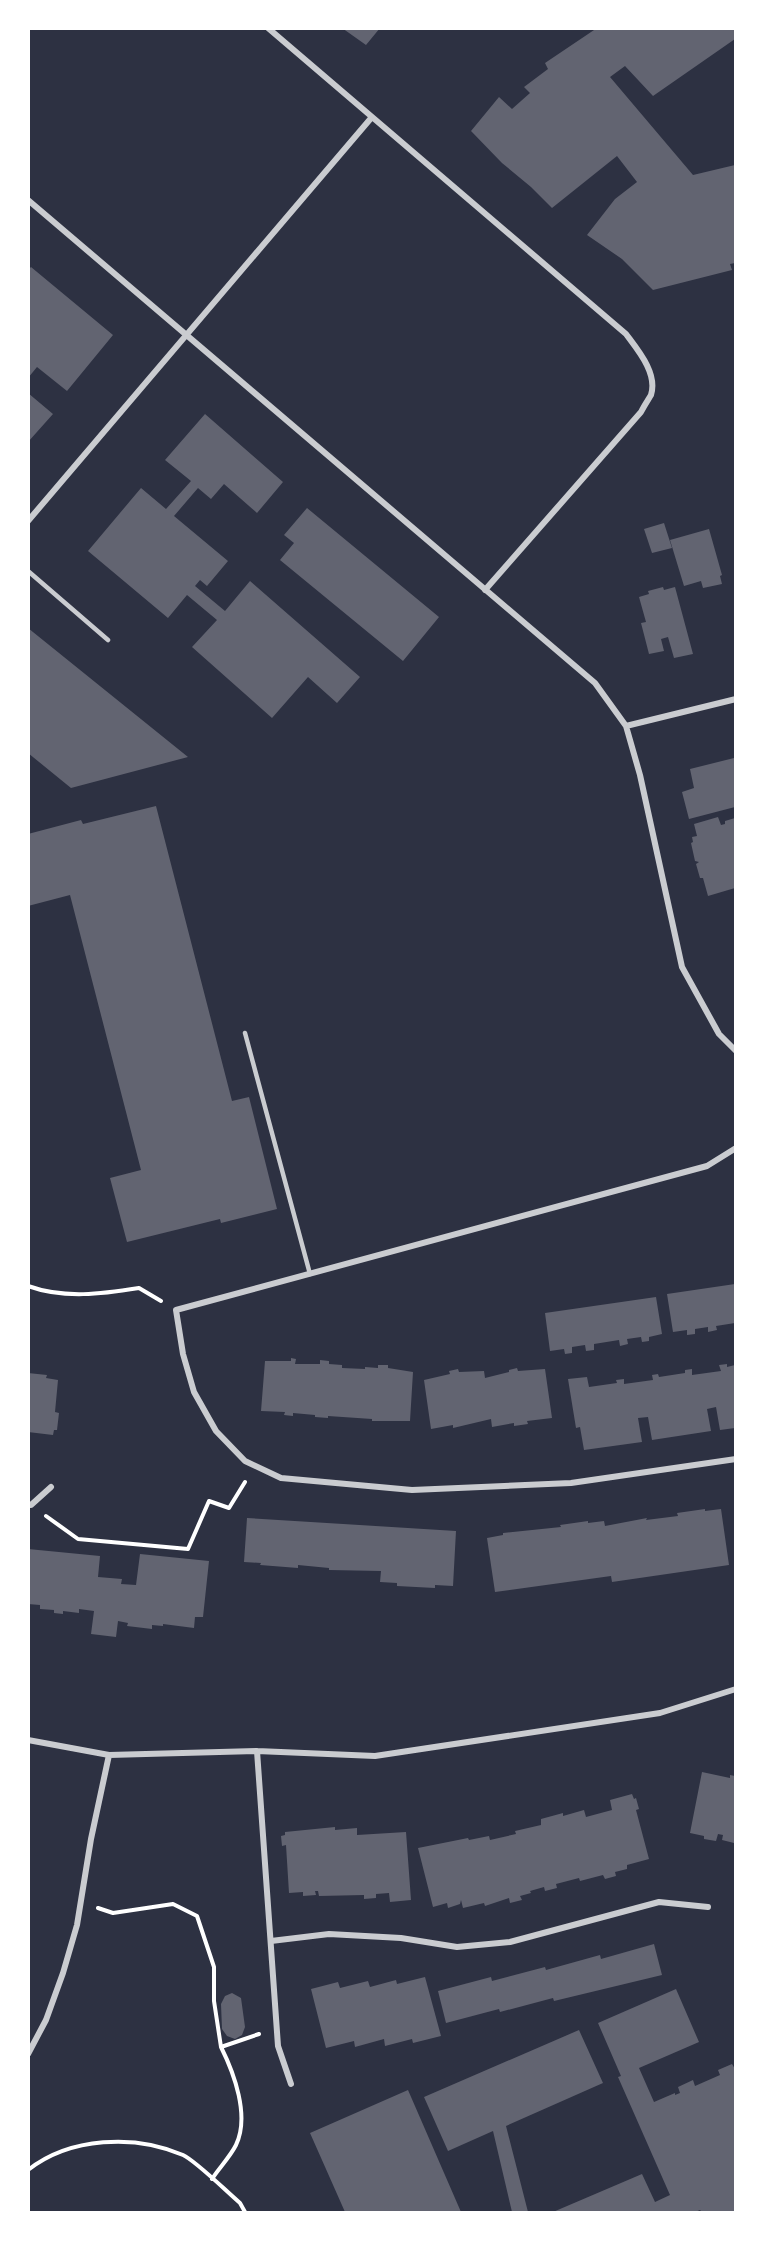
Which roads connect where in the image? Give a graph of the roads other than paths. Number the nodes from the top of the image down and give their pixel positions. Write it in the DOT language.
graph roads {
  1 [pos="268,28"];
  2 [pos="372,117"];
  3 [pos="28,200"];
  4 [pos="186,334"];
  5 [pos="28,521"];
  6 [pos="28,572"];
  7 [pos="485,590"];
  8 [pos="108,640"];
  9 [pos="735,699"];
  10 [pos="626,726"];
  11 [pos="245,1033"];
  12 [pos="735,1051"];
  13 [pos="735,1148"];
  14 [pos="310,1274"];
  15 [pos="735,1459"];
  16 [pos="51,1487"];
  17 [pos="30,1505"];
  18 [pos="735,1689"];
  19 [pos="28,1740"];
  20 [pos="257,1751"];
  21 [pos="109,1755"];
  22 [pos="708,1907"];
  23 [pos="271,1941"];
  24 [pos="28,2054"];
  25 [pos="291,2084"];
  1 -- 2 [label="street"];
  2 -- 4 [label="street"];
  2 -- 7 [label="street"];
  3 -- 4 [label="street"];
  4 -- 5 [label="street"];
  4 -- 7 [label="street"];
  6 -- 8 [label="lane"];
  7 -- 10 [label="street"];
  9 -- 10 [label="street"];
  10 -- 12 [label="street"];
  11 -- 14 [label="lane"];
  13 -- 14 [label="street"];
  14 -- 15 [label="street"];
  16 -- 17 [label="street"];
  18 -- 20 [label="street"];
  19 -- 21 [label="street"];
  20 -- 21 [label="street"];
  20 -- 23 [label="street"];
  21 -- 24 [label="street"];
  22 -- 23 [label="street"];
  23 -- 25 [label="street"];
}
